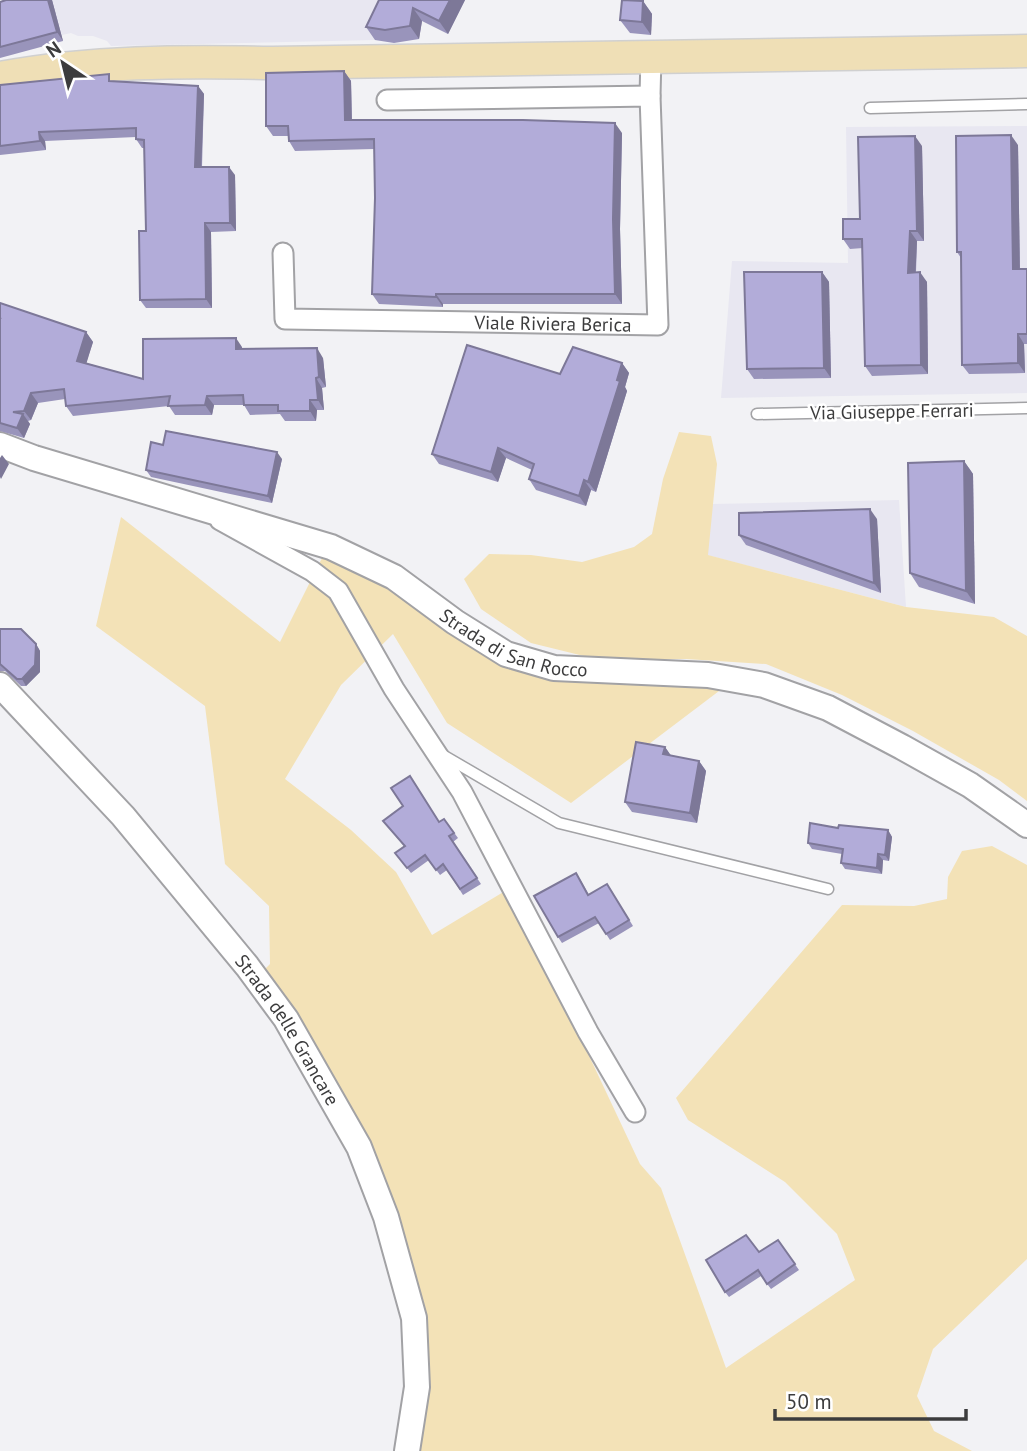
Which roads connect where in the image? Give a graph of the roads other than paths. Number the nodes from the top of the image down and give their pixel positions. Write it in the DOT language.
graph roads {
  1 [pos="1027,51"];
  2 [pos="651,56"];
  3 [pos="0,78"];
  4 [pos="650,96"];
  5 [pos="387,100"];
  6 [pos="1027,104"];
  7 [pos="870,108"];
  8 [pos="283,253"];
  9 [pos="1027,408"];
  10 [pos="757,414"];
  11 [pos="0,445"];
  12 [pos="195,506"];
  13 [pos="0,685"];
  14 [pos="435,750"];
  15 [pos="1027,825"];
  16 [pos="828,889"];
  17 [pos="635,1112"];
  18 [pos="407,1451"];
  1 -- 2 [label="main road"];
  2 -- 3 [label="main road"];
  2 -- 4 [label="street, Viale Riviera Berica"];
  4 -- 5 [label="street"];
  4 -- 8 [label="street, Viale Riviera Berica"];
  6 -- 7 [label="lane"];
  9 -- 10 [label="lane, Via Giuseppe Ferrari"];
  11 -- 12 [label="street, Strada di San Rocco"];
  12 -- 14 [label="street"];
  12 -- 15 [label="street, Strada di San Rocco"];
  13 -- 18 [label="street, Strada delle Grancare"];
  14 -- 16 [label="lane"];
  14 -- 17 [label="street"];
}
